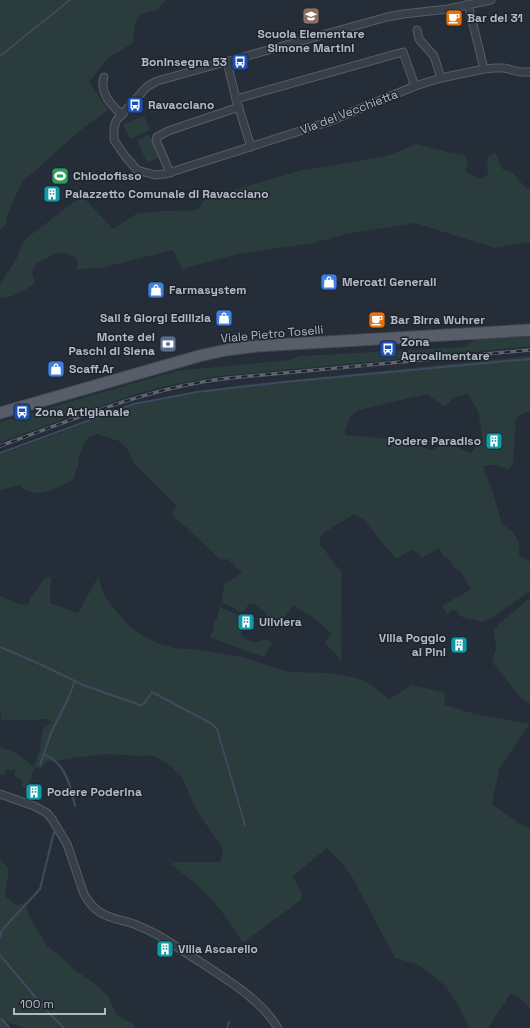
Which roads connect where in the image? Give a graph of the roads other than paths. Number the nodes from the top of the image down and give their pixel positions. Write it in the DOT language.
graph roads {
  1 [pos="491,0"];
  2 [pos="471,2"];
  3 [pos="417,30"];
  4 [pos="227,62"];
  5 [pos="484,69"];
  6 [pos="530,72"];
  7 [pos="104,77"];
  8 [pos="441,78"];
  9 [pos="415,86"];
  10 [pos="236,99"];
  11 [pos="240,107"];
  12 [pos="122,115"];
  13 [pos="251,147"];
  14 [pos="170,173"];
  15 [pos="530,330"];
  16 [pos="0,412"];
  17 [pos="0,794"];
  18 [pos="0,1023"];
  19 [pos="5,1028"];
  20 [pos="278,1028"];
  1 -- 2 [label="street, Via del Vecchietta"];
  2 -- 4 [label="street, Via del Vecchietta"];
  2 -- 5 [label="street"];
  3 -- 8 [label="street"];
  4 -- 10 [label="street"];
  4 -- 12 [label="street, Via del Vecchietta"];
  5 -- 6 [label="street, Via del Vecchietta"];
  5 -- 8 [label="street, Via del Vecchietta"];
  7 -- 12 [label="street"];
  8 -- 9 [label="street, Via del Vecchietta"];
  9 -- 10 [label="street"];
  9 -- 13 [label="street, Via del Vecchietta"];
  10 -- 11 [label="street"];
  11 -- 13 [label="street"];
  11 -- 14 [label="street"];
  12 -- 14 [label="street, Via del Vecchietta"];
  13 -- 14 [label="street, Via del Vecchietta"];
  15 -- 16 [label="main road, Viale Pietro Toselli"];
  17 -- 20 [label="street"];
  18 -- 19 [label="street"];
}
